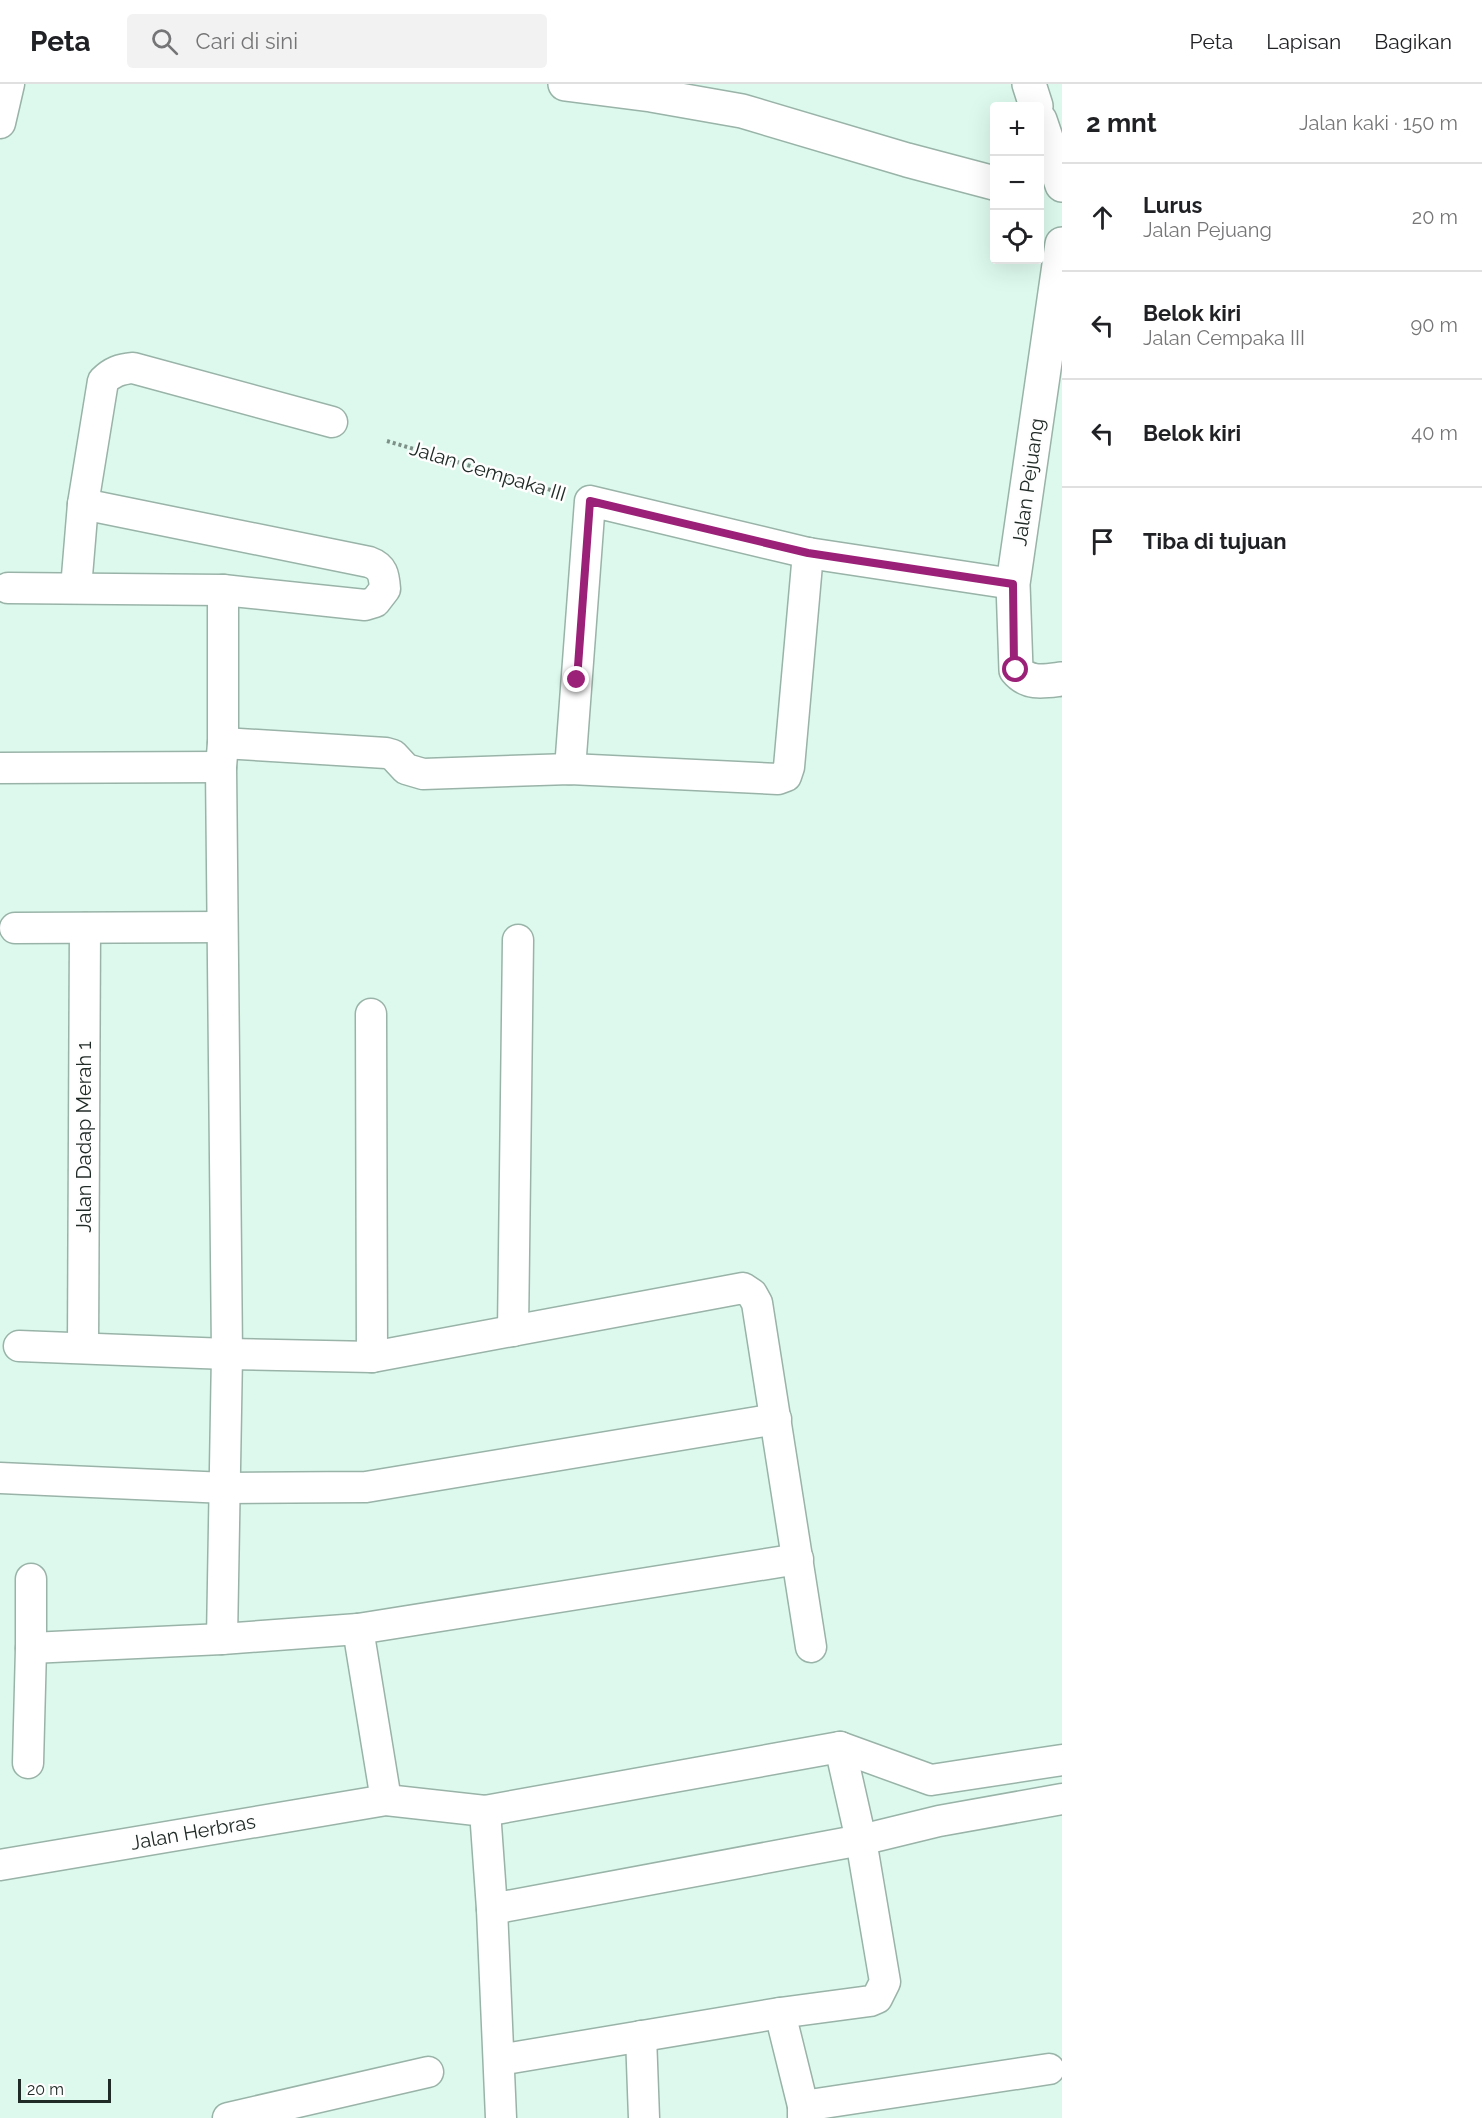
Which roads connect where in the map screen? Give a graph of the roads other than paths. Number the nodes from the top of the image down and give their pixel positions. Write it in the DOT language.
graph roads {
  1 [pos="9,84"];
  2 [pos="565,84"];
  3 [pos="1029,84"];
  4 [pos="1035,102"];
  5 [pos="0,123"];
  6 [pos="1044,132"];
  7 [pos="990,182"];
  8 [pos="1062,185"];
  9 [pos="1044,195"];
  10 [pos="1062,200"];
  11 [pos="1062,244"];
  12 [pos="332,422"];
  13 [pos="83,504"];
  14 [pos="808,553"];
  15 [pos="1013,584"];
  16 [pos="8,588"];
  17 [pos="76,588"];
  18 [pos="223,591"];
  19 [pos="1062,679"];
  20 [pos="222,755"];
  21 [pos="0,768"];
  22 [pos="570,769"];
  23 [pos="222,927"];
  24 [pos="15,928"];
  25 [pos="84,928"];
  26 [pos="518,940"];
  27 [pos="371,1014"];
  28 [pos="513,1331"];
  29 [pos="20,1346"];
  30 [pos="83,1347"];
  31 [pos="227,1354"];
  32 [pos="372,1357"];
  33 [pos="776,1419"];
  34 [pos="0,1478"];
  35 [pos="226,1488"];
  36 [pos="798,1559"];
  37 [pos="31,1579"];
  38 [pos="358,1629"];
  39 [pos="222,1639"];
  40 [pos="811,1647"];
  41 [pos="31,1648"];
  42 [pos="840,1747"];
  43 [pos="1062,1761"];
  44 [pos="28,1763"];
  45 [pos="931,1780"];
  46 [pos="1062,1799"];
  47 [pos="386,1800"];
  48 [pos="484,1811"];
  49 [pos="939,1821"];
  50 [pos="861,1840"];
  51 [pos="0,1865"];
  52 [pos="492,1909"];
  53 [pos="780,2013"];
  54 [pos="641,2036"];
  55 [pos="500,2060"];
  56 [pos="1049,2069"];
  57 [pos="428,2072"];
  58 [pos="803,2112"];
  59 [pos="228,2118"];
  60 [pos="501,2118"];
  61 [pos="644,2118"];
  1 -- 5 [label="street"];
  2 -- 7 [label="street"];
  3 -- 4 [label="street"];
  6 -- 8 [label="street"];
  9 -- 10 [label="street"];
  11 -- 15 [label="street, Jalan Pejuang"];
  12 -- 13 [label="street"];
  13 -- 17 [label="street"];
  13 -- 18 [label="street"];
  14 -- 15 [label="street, Jalan Cempaka III"];
  14 -- 22 [label="street"];
  14 -- 22 [label="street, Jalan Cempaka III"];
  15 -- 19 [label="street, Jalan Pejuang"];
  16 -- 17 [label="street"];
  17 -- 18 [label="street"];
  18 -- 20 [label="street"];
  20 -- 21 [label="street"];
  20 -- 22 [label="street"];
  20 -- 23 [label="street"];
  23 -- 25 [label="street"];
  23 -- 31 [label="street"];
  24 -- 25 [label="street"];
  25 -- 30 [label="street, Jalan Dadap Merah 1"];
  26 -- 28 [label="street"];
  27 -- 32 [label="street"];
  28 -- 32 [label="street"];
  28 -- 33 [label="street"];
  29 -- 30 [label="street"];
  30 -- 31 [label="street"];
  31 -- 32 [label="street"];
  31 -- 35 [label="street"];
  33 -- 35 [label="street"];
  33 -- 36 [label="street"];
  34 -- 35 [label="street"];
  35 -- 39 [label="street"];
  36 -- 38 [label="street"];
  36 -- 40 [label="street"];
  37 -- 41 [label="street"];
  38 -- 39 [label="street"];
  38 -- 47 [label="street"];
  39 -- 41 [label="street"];
  41 -- 44 [label="street"];
  42 -- 45 [label="street"];
  42 -- 48 [label="street, Jalan Herbras"];
  42 -- 50 [label="street"];
  43 -- 45 [label="street"];
  45 -- 49 [label="street"];
  46 -- 49 [label="street"];
  47 -- 48 [label="street, Jalan Herbras"];
  47 -- 51 [label="street, Jalan Herbras"];
  48 -- 52 [label="street"];
  49 -- 50 [label="street"];
  50 -- 52 [label="street"];
  50 -- 53 [label="street"];
  52 -- 55 [label="street"];
  53 -- 54 [label="street"];
  53 -- 58 [label="street"];
  54 -- 55 [label="street"];
  54 -- 61 [label="street"];
  55 -- 60 [label="street"];
  56 -- 58 [label="street"];
  57 -- 59 [label="street"];
}
